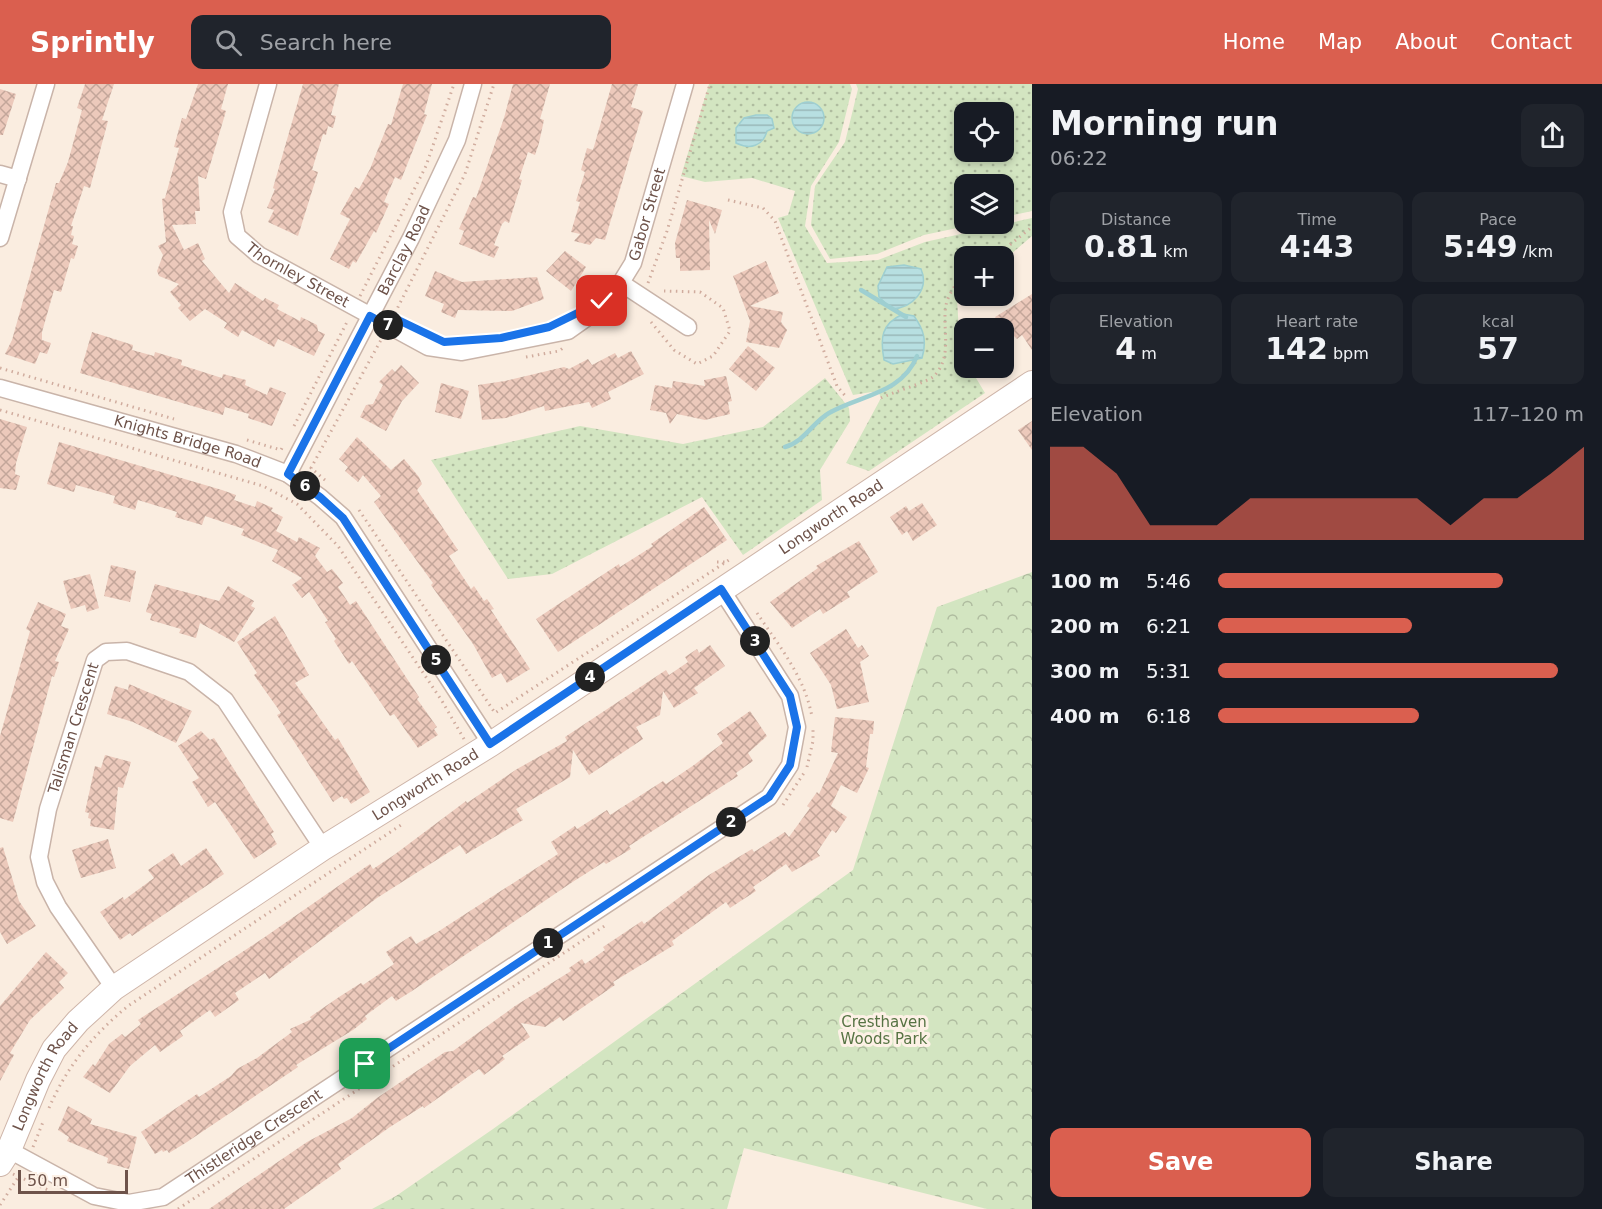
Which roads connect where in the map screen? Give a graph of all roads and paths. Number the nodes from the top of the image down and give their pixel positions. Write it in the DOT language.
graph roads {
  1 [pos="46,84"];
  2 [pos="268,84"];
  3 [pos="454,84"];
  4 [pos="473,84"];
  5 [pos="494,84"];
  6 [pos="685,84"];
  7 [pos="0,174"];
  8 [pos="18,179"];
  9 [pos="728,200"];
  10 [pos="1032,227"];
  11 [pos="0,238"];
  12 [pos="1008,246"];
  13 [pos="621,283"];
  14 [pos="954,288"];
  15 [pos="355,299"];
  16 [pos="370,316"];
  17 [pos="388,326"];
  18 [pos="688,327"];
  19 [pos="0,368"];
  20 [pos="1032,383"];
  21 [pos="0,388"];
  22 [pos="848,398"];
  23 [pos="881,398"];
  24 [pos="0,410"];
  25 [pos="180,421"];
  26 [pos="292,430"];
  27 [pos="236,437"];
  28 [pos="286,440"];
  29 [pos="288,474"];
  30 [pos="334,487"];
  31 [pos="354,504"];
  32 [pos="736,556"];
  33 [pos="721,589"];
  34 [pos="479,745"];
  35 [pos="405,821"];
  36 [pos="323,848"];
  37 [pos="114,988"];
  38 [pos="48,1111"];
  39 [pos="44,1120"];
  40 [pos="16,1159"];
  41 [pos="0,1205"];
  1 -- 8 [label="street"];
  2 -- 15 [label="street, Thornley Street"];
  3 -- 15 [label="path"];
  4 -- 16 [label="street, Barclay Road"];
  5 -- 17 [label="path"];
  6 -- 13 [label="street, Gabor Street"];
  7 -- 8 [label="street"];
  8 -- 11 [label="street"];
  9 -- 22 [label="path"];
  10 -- 12 [label="path"];
  13 -- 17 [label="street, Gabor Street"];
  13 -- 18 [label="street"];
  14 -- 23 [label="path"];
  15 -- 16 [label="street, Thornley Street"];
  15 -- 26 [label="path"];
  16 -- 17 [label="street, Gabor Street"];
  16 -- 29 [label="street, Barclay Road"];
  17 -- 30 [label="path"];
  19 -- 25 [label="path"];
  20 -- 33 [label="street, Longworth Road"];
  21 -- 29 [label="street, Knights Bridge Road"];
  24 -- 34 [label="path"];
  27 -- 28 [label="path"];
  29 -- 34 [label="street, Knights Bridge Road"];
  31 -- 32 [label="path"];
  33 -- 34 [label="street, Longworth Road"];
  33 -- 40 [label="street, Thistleridge Crescent"];
  34 -- 36 [label="street, Longworth Road"];
  35 -- 38 [label="path"];
  36 -- 37 [label="street, Longworth Road"];
  36 -- 37 [label="street, Talisman Crescent"];
  37 -- 40 [label="street, Longworth Road"];
  39 -- 40 [label="path"];
  40 -- 41 [label="path"];
}
